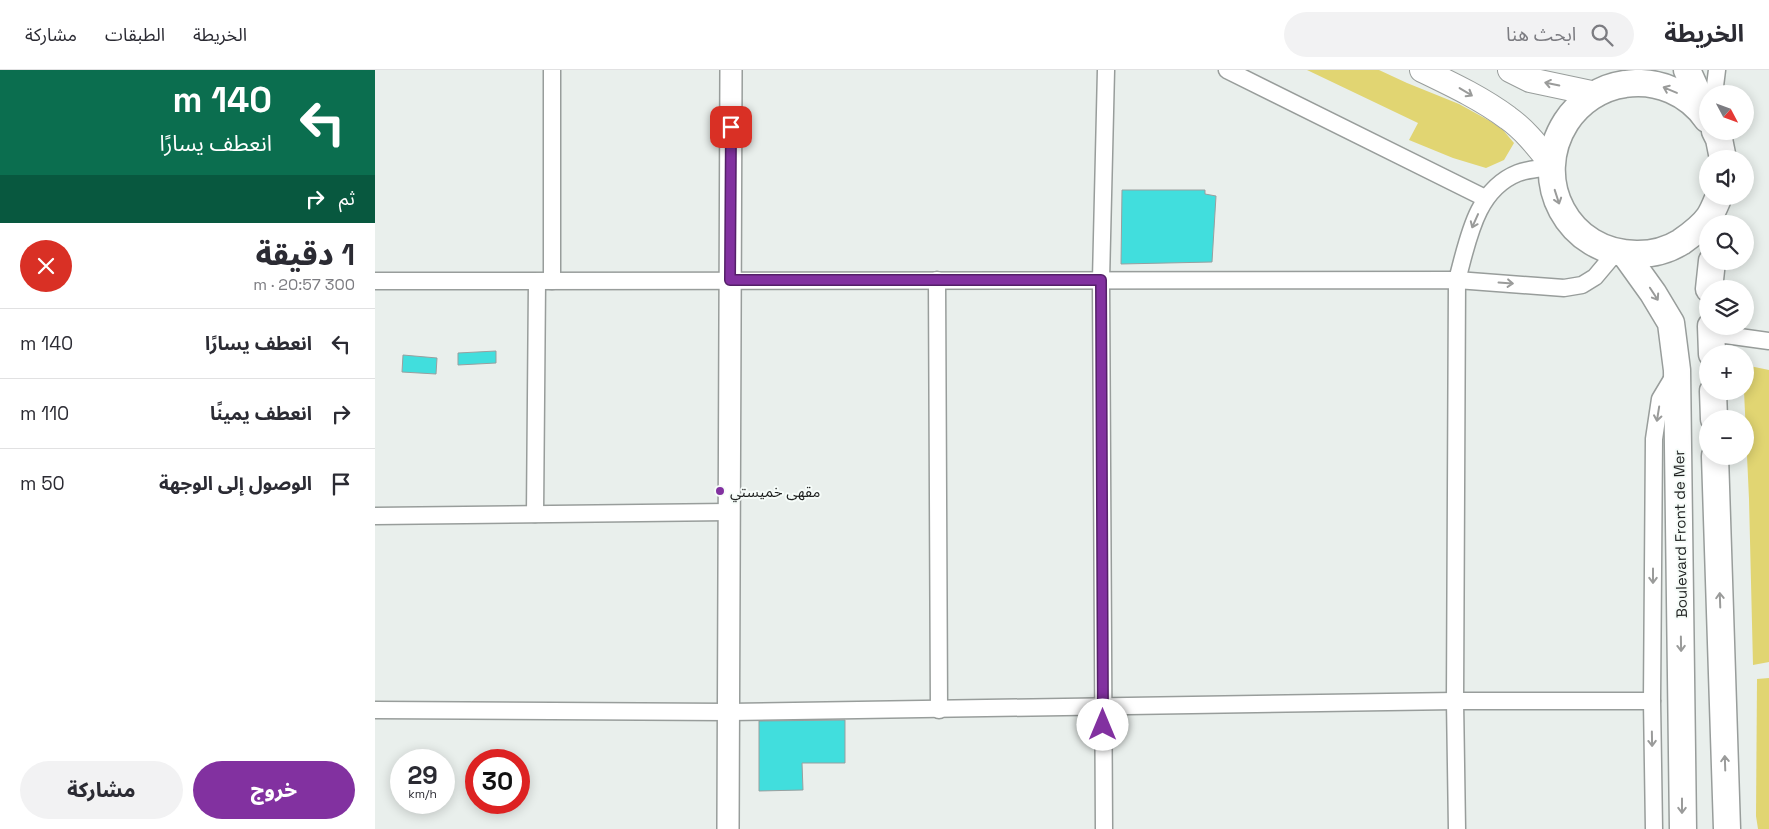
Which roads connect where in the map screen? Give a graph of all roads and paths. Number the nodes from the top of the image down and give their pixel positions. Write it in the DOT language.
graph roads {
  1 [pos="552,70"];
  2 [pos="731,70"];
  3 [pos="1107,70"];
  4 [pos="1227,70"];
  5 [pos="1422,70"];
  6 [pos="1510,70"];
  7 [pos="1687,70"];
  8 [pos="1717,70"];
  9 [pos="1603,84"];
  10 [pos="1715,85"];
  11 [pos="1699,97"];
  12 [pos="1699,108"];
  13 [pos="1552,165"];
  14 [pos="1485,198"];
  15 [pos="1715,205"];
  16 [pos="1621,253"];
  17 [pos="730,280"];
  18 [pos="937,280"];
  19 [pos="1101,280"];
  20 [pos="1457,280"];
  21 [pos="375,281"];
  22 [pos="545,281"];
  23 [pos="1711,338"];
  24 [pos="1769,340"];
  25 [pos="1677,370"];
  26 [pos="1715,465"];
  27 [pos="729,512"];
  28 [pos="535,514"];
  29 [pos="375,516"];
  30 [pos="1455,701"];
  31 [pos="1652,701"];
  32 [pos="1103,708"];
  33 [pos="375,710"];
  34 [pos="939,710"];
  35 [pos="729,712"];
  36 [pos="728,829"];
  37 [pos="1104,829"];
  38 [pos="1457,829"];
  39 [pos="1653,829"];
  40 [pos="1683,829"];
  41 [pos="1727,829"];
  1 -- 22 [label="street"];
  2 -- 17 [label="street"];
  3 -- 19 [label="street"];
  4 -- 14 [label="street"];
  5 -- 13 [label="main road, one-way"];
  9 -- 6 [label="main road, one-way"];
  7 -- 11 [label="main road"];
  8 -- 10 [label="street"];
  12 -- 9 [label="main road, one-way"];
  9 -- 13 [label="main road"];
  13 -- 14 [label="street"];
  13 -- 16 [label="main road, one-way"];
  14 -- 20 [label="street, one-way"];
  15 -- 16 [label="main road"];
  20 -- 16 [label="street, one-way"];
  16 -- 25 [label="main road, Boulevard Front de Mer, one-way"];
  17 -- 18 [label="street"];
  17 -- 22 [label="street"];
  17 -- 27 [label="street"];
  18 -- 19 [label="street"];
  18 -- 34 [label="street"];
  19 -- 20 [label="street"];
  19 -- 32 [label="street"];
  20 -- 30 [label="street"];
  21 -- 22 [label="street"];
  22 -- 28 [label="street"];
  23 -- 24 [label="street"];
  25 -- 31 [label="street, one-way"];
  25 -- 40 [label="main road, Boulevard Front de Mer, one-way"];
  41 -- 26 [label="main road, one-way"];
  27 -- 28 [label="street"];
  27 -- 35 [label="street"];
  28 -- 29 [label="street"];
  30 -- 31 [label="street"];
  30 -- 32 [label="street"];
  30 -- 38 [label="street"];
  31 -- 39 [label="street, one-way"];
  32 -- 34 [label="street"];
  32 -- 37 [label="street"];
  33 -- 35 [label="street"];
  34 -- 35 [label="street"];
  35 -- 36 [label="street"];
}
